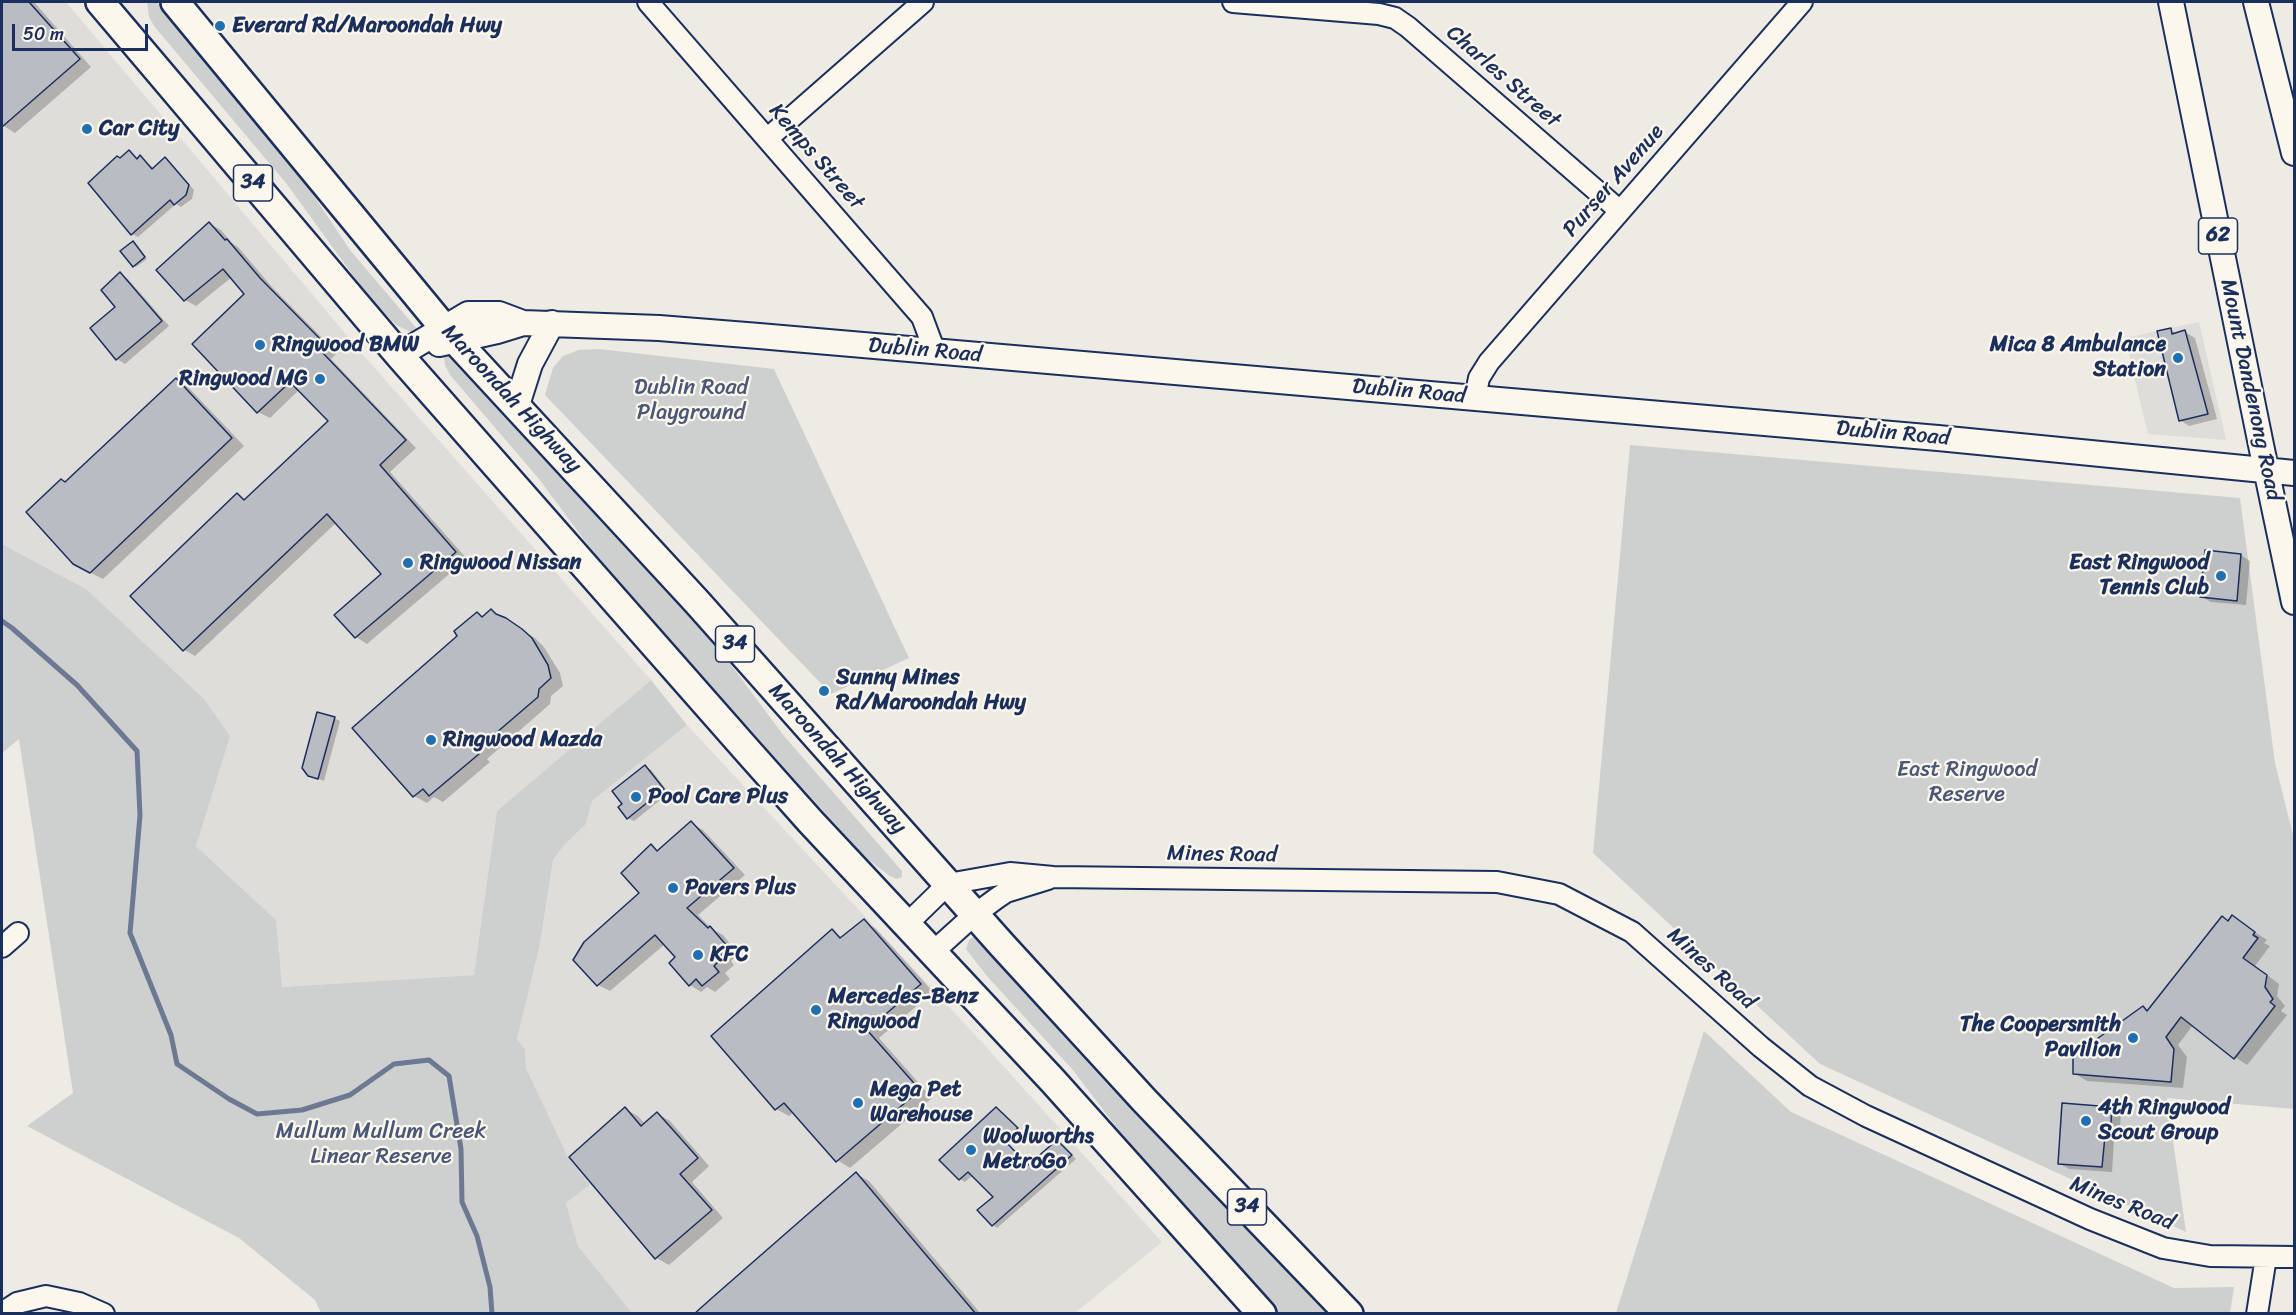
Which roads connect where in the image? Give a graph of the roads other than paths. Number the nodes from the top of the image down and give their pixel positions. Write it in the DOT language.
graph roads {
  1 [pos="175,2"];
  2 [pos="648,2"];
  3 [pos="924,2"];
  4 [pos="1233,2"];
  5 [pos="1802,2"];
  6 [pos="2172,2"];
  7 [pos="2256,2"];
  8 [pos="110,5"];
  9 [pos="768,138"];
  10 [pos="2295,153"];
  11 [pos="1620,210"];
  12 [pos="552,323"];
  13 [pos="450,334"];
  14 [pos="935,351"];
  15 [pos="399,355"];
  16 [pos="1475,398"];
  17 [pos="517,405"];
  18 [pos="2266,470"];
  19 [pos="2295,472"];
  20 [pos="2289,544"];
  21 [pos="2295,602"];
  22 [pos="1053,877"];
  23 [pos="948,884"];
  24 [pos="974,915"];
  25 [pos="907,924"];
  26 [pos="18,933"];
  27 [pos="2,946"];
  28 [pos="933,952"];
  29 [pos="2266,1257"];
  30 [pos="2295,1257"];
  31 [pos="2,1313"];
  32 [pos="104,1314"];
  33 [pos="1262,1314"];
  34 [pos="1349,1314"];
  35 [pos="2258,1314"];
  1 -- 13 [label="highway, Maroondah Highway / 34"];
  2 -- 9 [label="street, Kemps Street"];
  3 -- 9 [label="street"];
  4 -- 11 [label="street, Charles Street"];
  5 -- 11 [label="street, Purser Avenue"];
  6 -- 18 [label="main road, Mount Dandenong Road / 62"];
  7 -- 10 [label="main road"];
  8 -- 15 [label="highway, 34"];
  9 -- 14 [label="street, Kemps Street"];
  11 -- 16 [label="street, Purser Avenue"];
  12 -- 13 [label="main road, Dublin Road"];
  12 -- 14 [label="main road, Dublin Road"];
  12 -- 17 [label="main road"];
  13 -- 15 [label="main road, Dublin Road"];
  13 -- 17 [label="highway, Maroondah Highway / 34"];
  14 -- 16 [label="main road, Dublin Road"];
  15 -- 25 [label="highway, 34"];
  16 -- 18 [label="main road, Dublin Road"];
  17 -- 23 [label="highway, Maroondah Highway / 34"];
  18 -- 19 [label="main road, Dublin Road"];
  18 -- 20 [label="main road, Mount Dandenong Road / 62"];
  20 -- 21 [label="main road, Mount Dandenong Road / 62"];
  22 -- 23 [label="street, Mines Road"];
  22 -- 24 [label="street, Mines Road"];
  22 -- 29 [label="street, Mines Road"];
  23 -- 24 [label="highway, Maroondah Highway / 34"];
  23 -- 25 [label="street"];
  24 -- 28 [label="street, Mines Road"];
  24 -- 34 [label="highway, Maroondah Highway / 34"];
  25 -- 28 [label="highway, 34"];
  26 -- 27 [label="street"];
  28 -- 33 [label="highway, 34"];
  29 -- 30 [label="street, Mines Road"];
  29 -- 35 [label="street"];
  31 -- 32 [label="street"];
}
